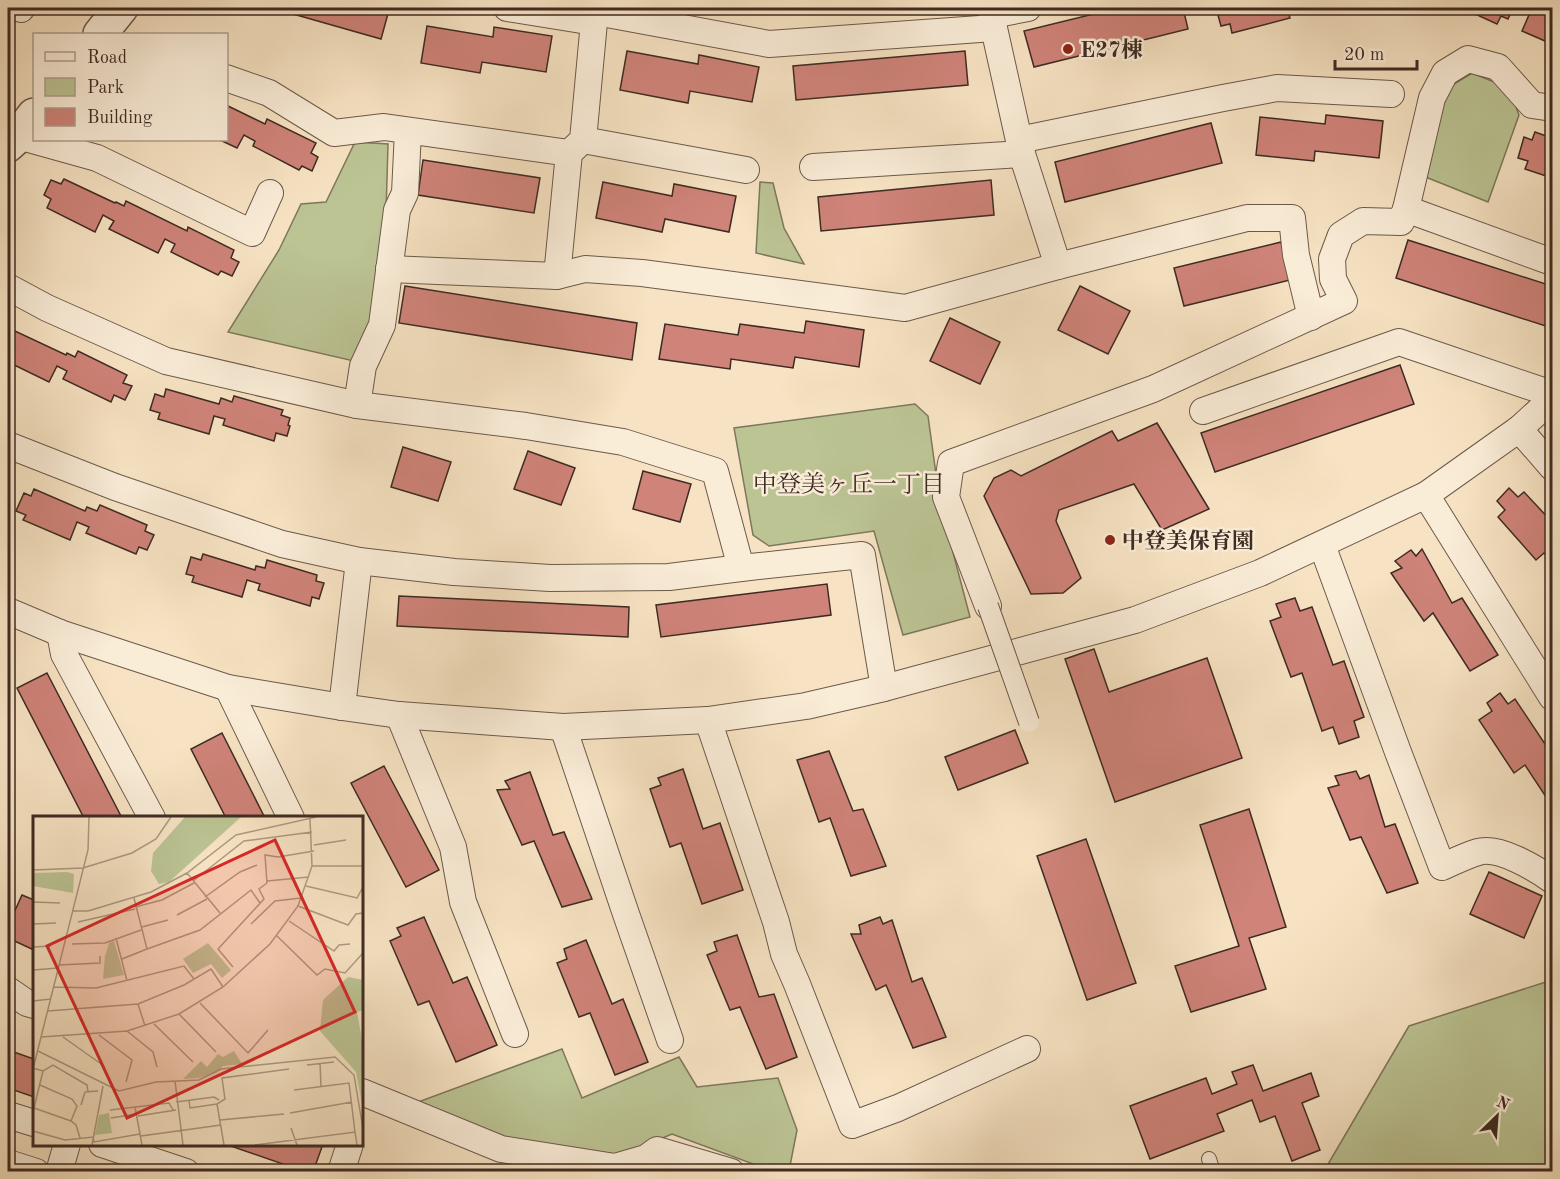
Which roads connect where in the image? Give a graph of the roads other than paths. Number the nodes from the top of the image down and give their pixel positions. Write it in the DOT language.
graph roads {
  1 [pos="122,8"];
  2 [pos="507,8"];
  3 [pos="1028,8"];
  4 [pos="596,14"];
  5 [pos="993,17"];
  6 [pos="101,33"];
  7 [pos="228,79"];
  8 [pos="1391,94"];
  9 [pos="1552,108"];
  10 [pos="408,131"];
  11 [pos="64,141"];
  12 [pos="576,147"];
  13 [pos="1021,147"];
  14 [pos="104,149"];
  15 [pos="813,167"];
  16 [pos="746,171"];
  17 [pos="270,193"];
  18 [pos="1406,209"];
  19 [pos="1552,262"];
  20 [pos="1058,266"];
  21 [pos="389,269"];
  22 [pos="557,276"];
  23 [pos="8,287"];
  24 [pos="1311,316"];
  25 [pos="1552,394"];
  26 [pos="1552,399"];
  27 [pos="357,405"];
  28 [pos="1203,411"];
  29 [pos="1519,429"];
  30 [pos="8,445"];
  31 [pos="1552,467"];
  32 [pos="1426,495"];
  33 [pos="1322,545"];
  34 [pos="359,561"];
  35 [pos="741,568"];
  36 [pos="988,606"];
  37 [pos="8,611"];
  38 [pos="60,633"];
  39 [pos="228,688"];
  40 [pos="884,688"];
  41 [pos="1552,697"];
  42 [pos="342,707"];
  43 [pos="399,715"];
  44 [pos="708,720"];
  45 [pos="1029,722"];
  46 [pos="563,727"];
  47 [pos="151,816"];
  48 [pos="290,816"];
  49 [pos="1552,880"];
  50 [pos="8,990"];
  51 [pos="33,1005"];
  52 [pos="515,1034"];
  53 [pos="670,1040"];
  54 [pos="1027,1049"];
  55 [pos="363,1098"];
  56 [pos="8,1115"];
  57 [pos="33,1123"];
  58 [pos="66,1146"];
  59 [pos="108,1146"];
  60 [pos="349,1146"];
  61 [pos="8,1163"];
  62 [pos="36,1172"];
  63 [pos="58,1172"];
  64 [pos="186,1172"];
  65 [pos="341,1172"];
  66 [pos="731,1172"];
  1 -- 6 [label="street"];
  2 -- 4 [label="street"];
  3 -- 5 [label="street"];
  4 -- 5 [label="street"];
  4 -- 12 [label="street"];
  5 -- 13 [label="street"];
  7 -- 10 [label="street"];
  8 -- 13 [label="street"];
  9 -- 18 [label="street"];
  10 -- 12 [label="street"];
  10 -- 21 [label="street"];
  11 -- 14 [label="street"];
  12 -- 16 [label="street"];
  12 -- 22 [label="street"];
  13 -- 15 [label="street"];
  13 -- 20 [label="street"];
  14 -- 17 [label="street"];
  18 -- 19 [label="street"];
  18 -- 24 [label="street"];
  20 -- 22 [label="street"];
  20 -- 24 [label="street"];
  21 -- 22 [label="street"];
  21 -- 27 [label="street"];
  23 -- 27 [label="street"];
  24 -- 36 [label="street"];
  25 -- 28 [label="street"];
  26 -- 29 [label="street"];
  27 -- 35 [label="street"];
  29 -- 31 [label="street"];
  29 -- 32 [label="street"];
  30 -- 34 [label="street"];
  32 -- 33 [label="street"];
  32 -- 41 [label="street"];
  33 -- 40 [label="street"];
  33 -- 49 [label="street"];
  34 -- 35 [label="street"];
  34 -- 42 [label="street"];
  35 -- 40 [label="street"];
  36 -- 45 [label="street, bridge"];
  37 -- 38 [label="street"];
  38 -- 39 [label="street"];
  38 -- 47 [label="street"];
  39 -- 42 [label="street"];
  39 -- 48 [label="street"];
  40 -- 44 [label="street"];
  42 -- 43 [label="street"];
  43 -- 46 [label="street"];
  43 -- 52 [label="street"];
  44 -- 46 [label="street"];
  44 -- 54 [label="street"];
  46 -- 53 [label="street"];
  50 -- 51 [label="street"];
  55 -- 66 [label="street"];
  56 -- 57 [label="street"];
  58 -- 63 [label="street"];
  59 -- 64 [label="street"];
  60 -- 65 [label="street"];
  61 -- 62 [label="street"];
}
